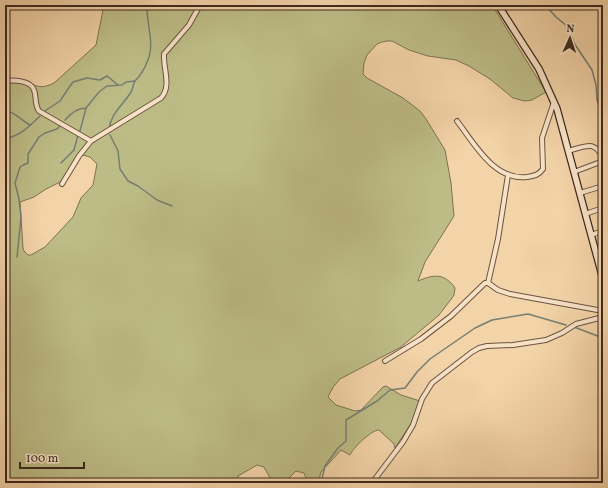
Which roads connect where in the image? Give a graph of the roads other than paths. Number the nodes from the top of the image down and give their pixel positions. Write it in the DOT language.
graph roads {
  1 [pos="200,5"];
  2 [pos="498,5"];
  3 [pos="5,81"];
  4 [pos="554,102"];
  5 [pos="457,121"];
  6 [pos="91,141"];
  7 [pos="568,152"];
  8 [pos="603,160"];
  9 [pos="574,172"];
  10 [pos="508,175"];
  11 [pos="62,184"];
  12 [pos="603,186"];
  13 [pos="580,193"];
  14 [pos="603,208"];
  15 [pos="585,214"];
  16 [pos="603,231"];
  17 [pos="591,235"];
  18 [pos="603,253"];
  19 [pos="597,256"];
  20 [pos="603,279"];
  21 [pos="488,283"];
  22 [pos="603,312"];
  23 [pos="603,317"];
  24 [pos="385,362"];
  25 [pos="372,483"];
  1 -- 6 [label="street"];
  2 -- 4 [label="street"];
  3 -- 6 [label="street"];
  4 -- 7 [label="street"];
  4 -- 10 [label="street"];
  5 -- 10 [label="street"];
  6 -- 11 [label="street"];
  7 -- 8 [label="street"];
  7 -- 9 [label="street"];
  8 -- 9 [label="street"];
  9 -- 13 [label="street"];
  10 -- 21 [label="street"];
  12 -- 13 [label="street"];
  13 -- 15 [label="street"];
  14 -- 15 [label="street"];
  15 -- 17 [label="street"];
  16 -- 17 [label="street"];
  17 -- 19 [label="street"];
  18 -- 19 [label="street"];
  19 -- 20 [label="street"];
  21 -- 22 [label="street"];
  21 -- 24 [label="street"];
  23 -- 25 [label="street"];
}
